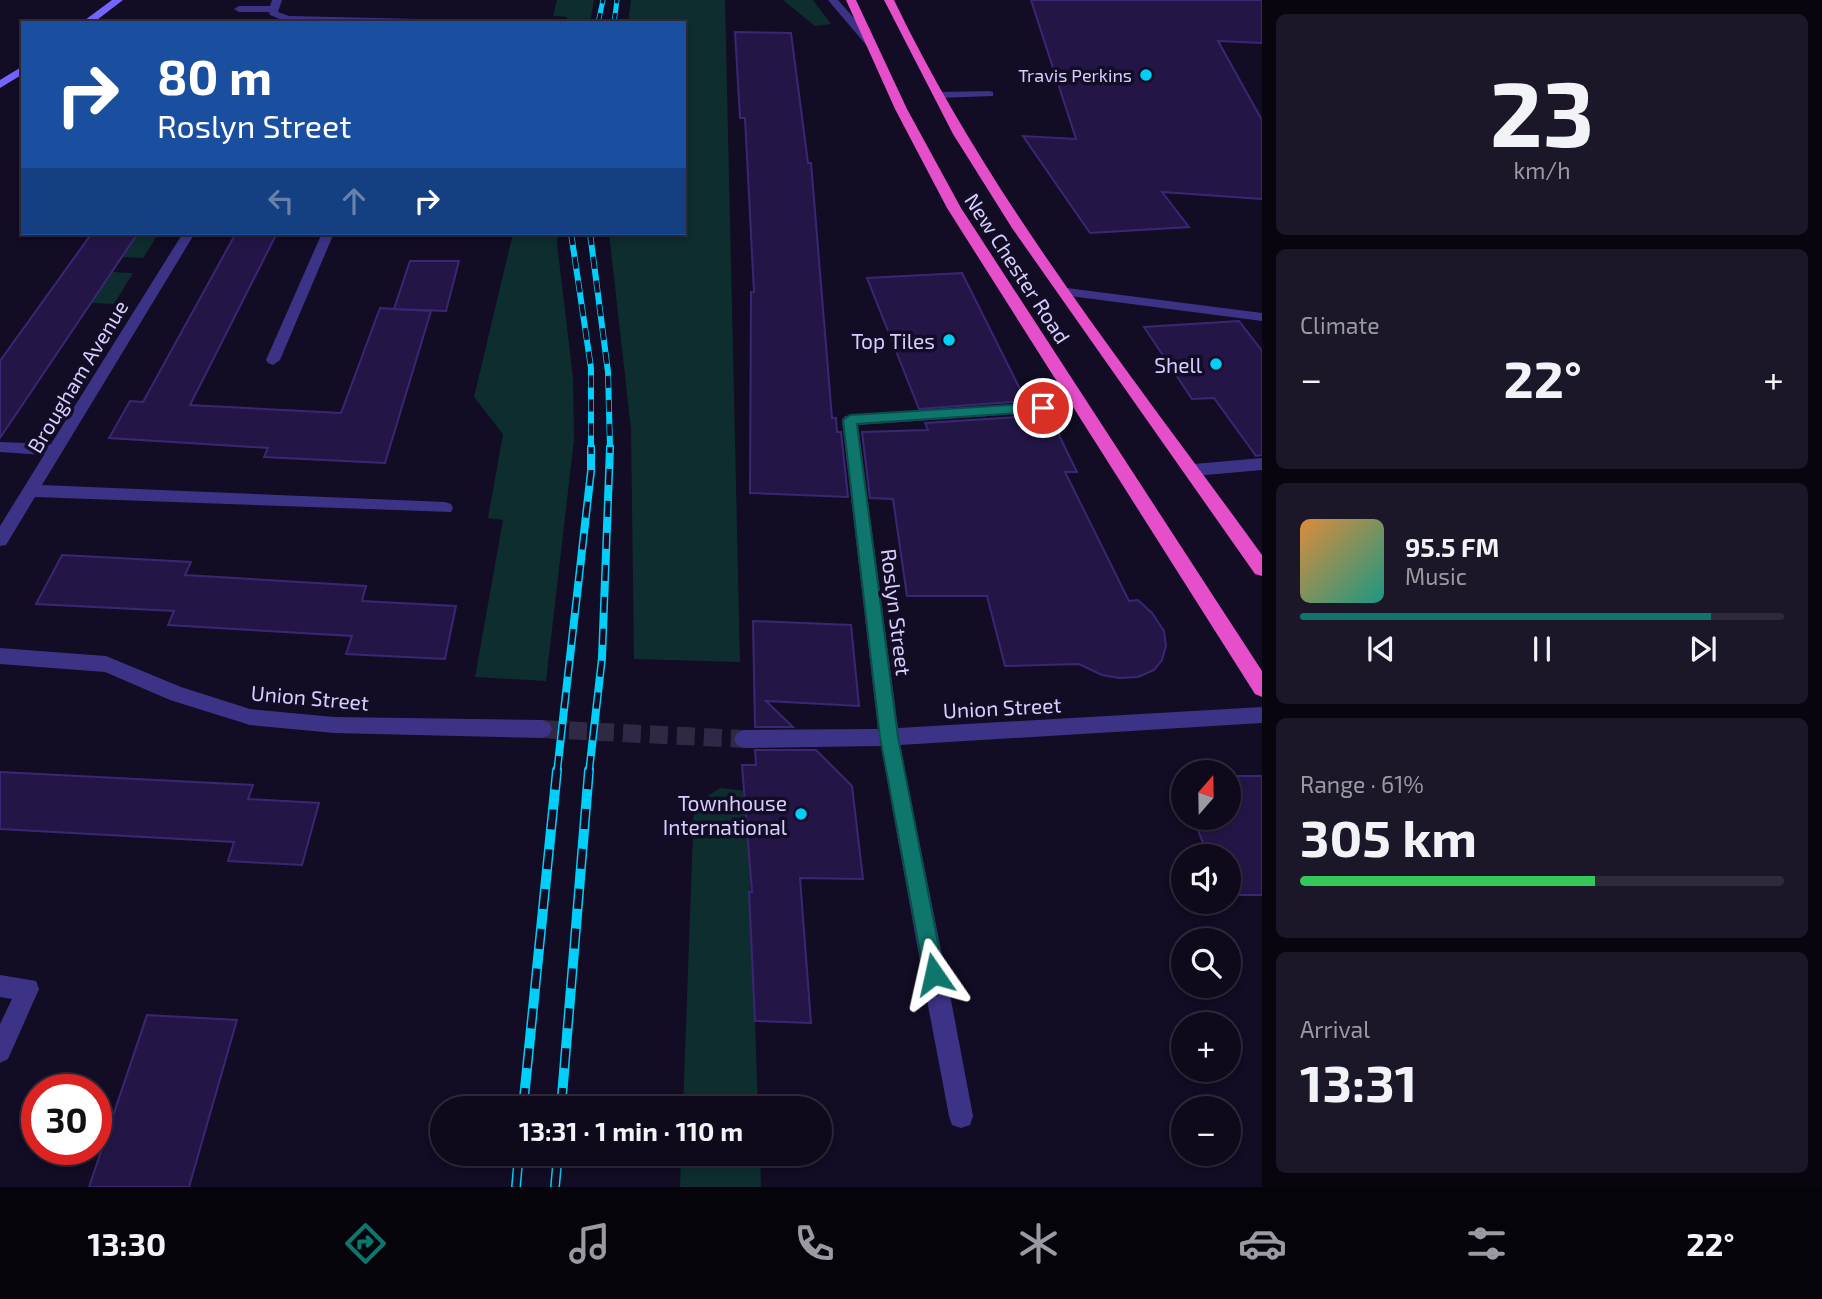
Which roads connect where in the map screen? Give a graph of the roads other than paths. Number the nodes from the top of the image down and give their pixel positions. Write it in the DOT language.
graph roads {
  1 [pos="118,0"];
  2 [pos="833,0"];
  3 [pos="851,0"];
  4 [pos="889,0"];
  5 [pos="275,5"];
  6 [pos="239,9"];
  7 [pos="89,21"];
  8 [pos="351,21"];
  9 [pos="871,44"];
  10 [pos="21,70"];
  11 [pos="0,85"];
  12 [pos="989,94"];
  13 [pos="938,95"];
  14 [pos="188,235"];
  15 [pos="327,235"];
  16 [pos="1067,292"];
  17 [pos="1262,317"];
  18 [pos="273,360"];
  19 [pos="1043,408"];
  20 [pos="0,447"];
  21 [pos="57,450"];
  22 [pos="1262,464"];
  23 [pos="1194,470"];
  24 [pos="32,491"];
  25 [pos="445,508"];
  26 [pos="0,540"];
  27 [pos="1262,569"];
  28 [pos="0,656"];
  29 [pos="1262,688"];
  30 [pos="1262,715"];
  31 [pos="541,729"];
  32 [pos="889,737"];
  33 [pos="744,739"];
  34 [pos="0,986"];
  35 [pos="0,1051"];
  36 [pos="961,1116"];
  1 -- 7 [label="main road"];
  2 -- 9 [label="street"];
  3 -- 9 [label="highway, New Chester Road"];
  4 -- 13 [label="highway, New Chester Road"];
  5 -- 6 [label="street"];
  5 -- 8 [label="street"];
  9 -- 29 [label="highway, New Chester Road"];
  10 -- 11 [label="main road"];
  12 -- 13 [label="street"];
  13 -- 16 [label="highway, New Chester Road"];
  14 -- 21 [label="street, Brougham Avenue"];
  15 -- 18 [label="street"];
  16 -- 17 [label="street"];
  16 -- 23 [label="highway, New Chester Road"];
  19 -- 32 [label="street, Roslyn Street"];
  20 -- 21 [label="street"];
  21 -- 24 [label="street, Brougham Avenue"];
  22 -- 23 [label="street"];
  23 -- 27 [label="highway, New Chester Road"];
  24 -- 25 [label="street"];
  24 -- 26 [label="street, Brougham Avenue"];
  28 -- 31 [label="street, Union Street"];
  30 -- 32 [label="street, Union Street"];
  32 -- 33 [label="street, Union Street"];
  32 -- 36 [label="street, Roslyn Street"];
  34 -- 35 [label="street"];
}
